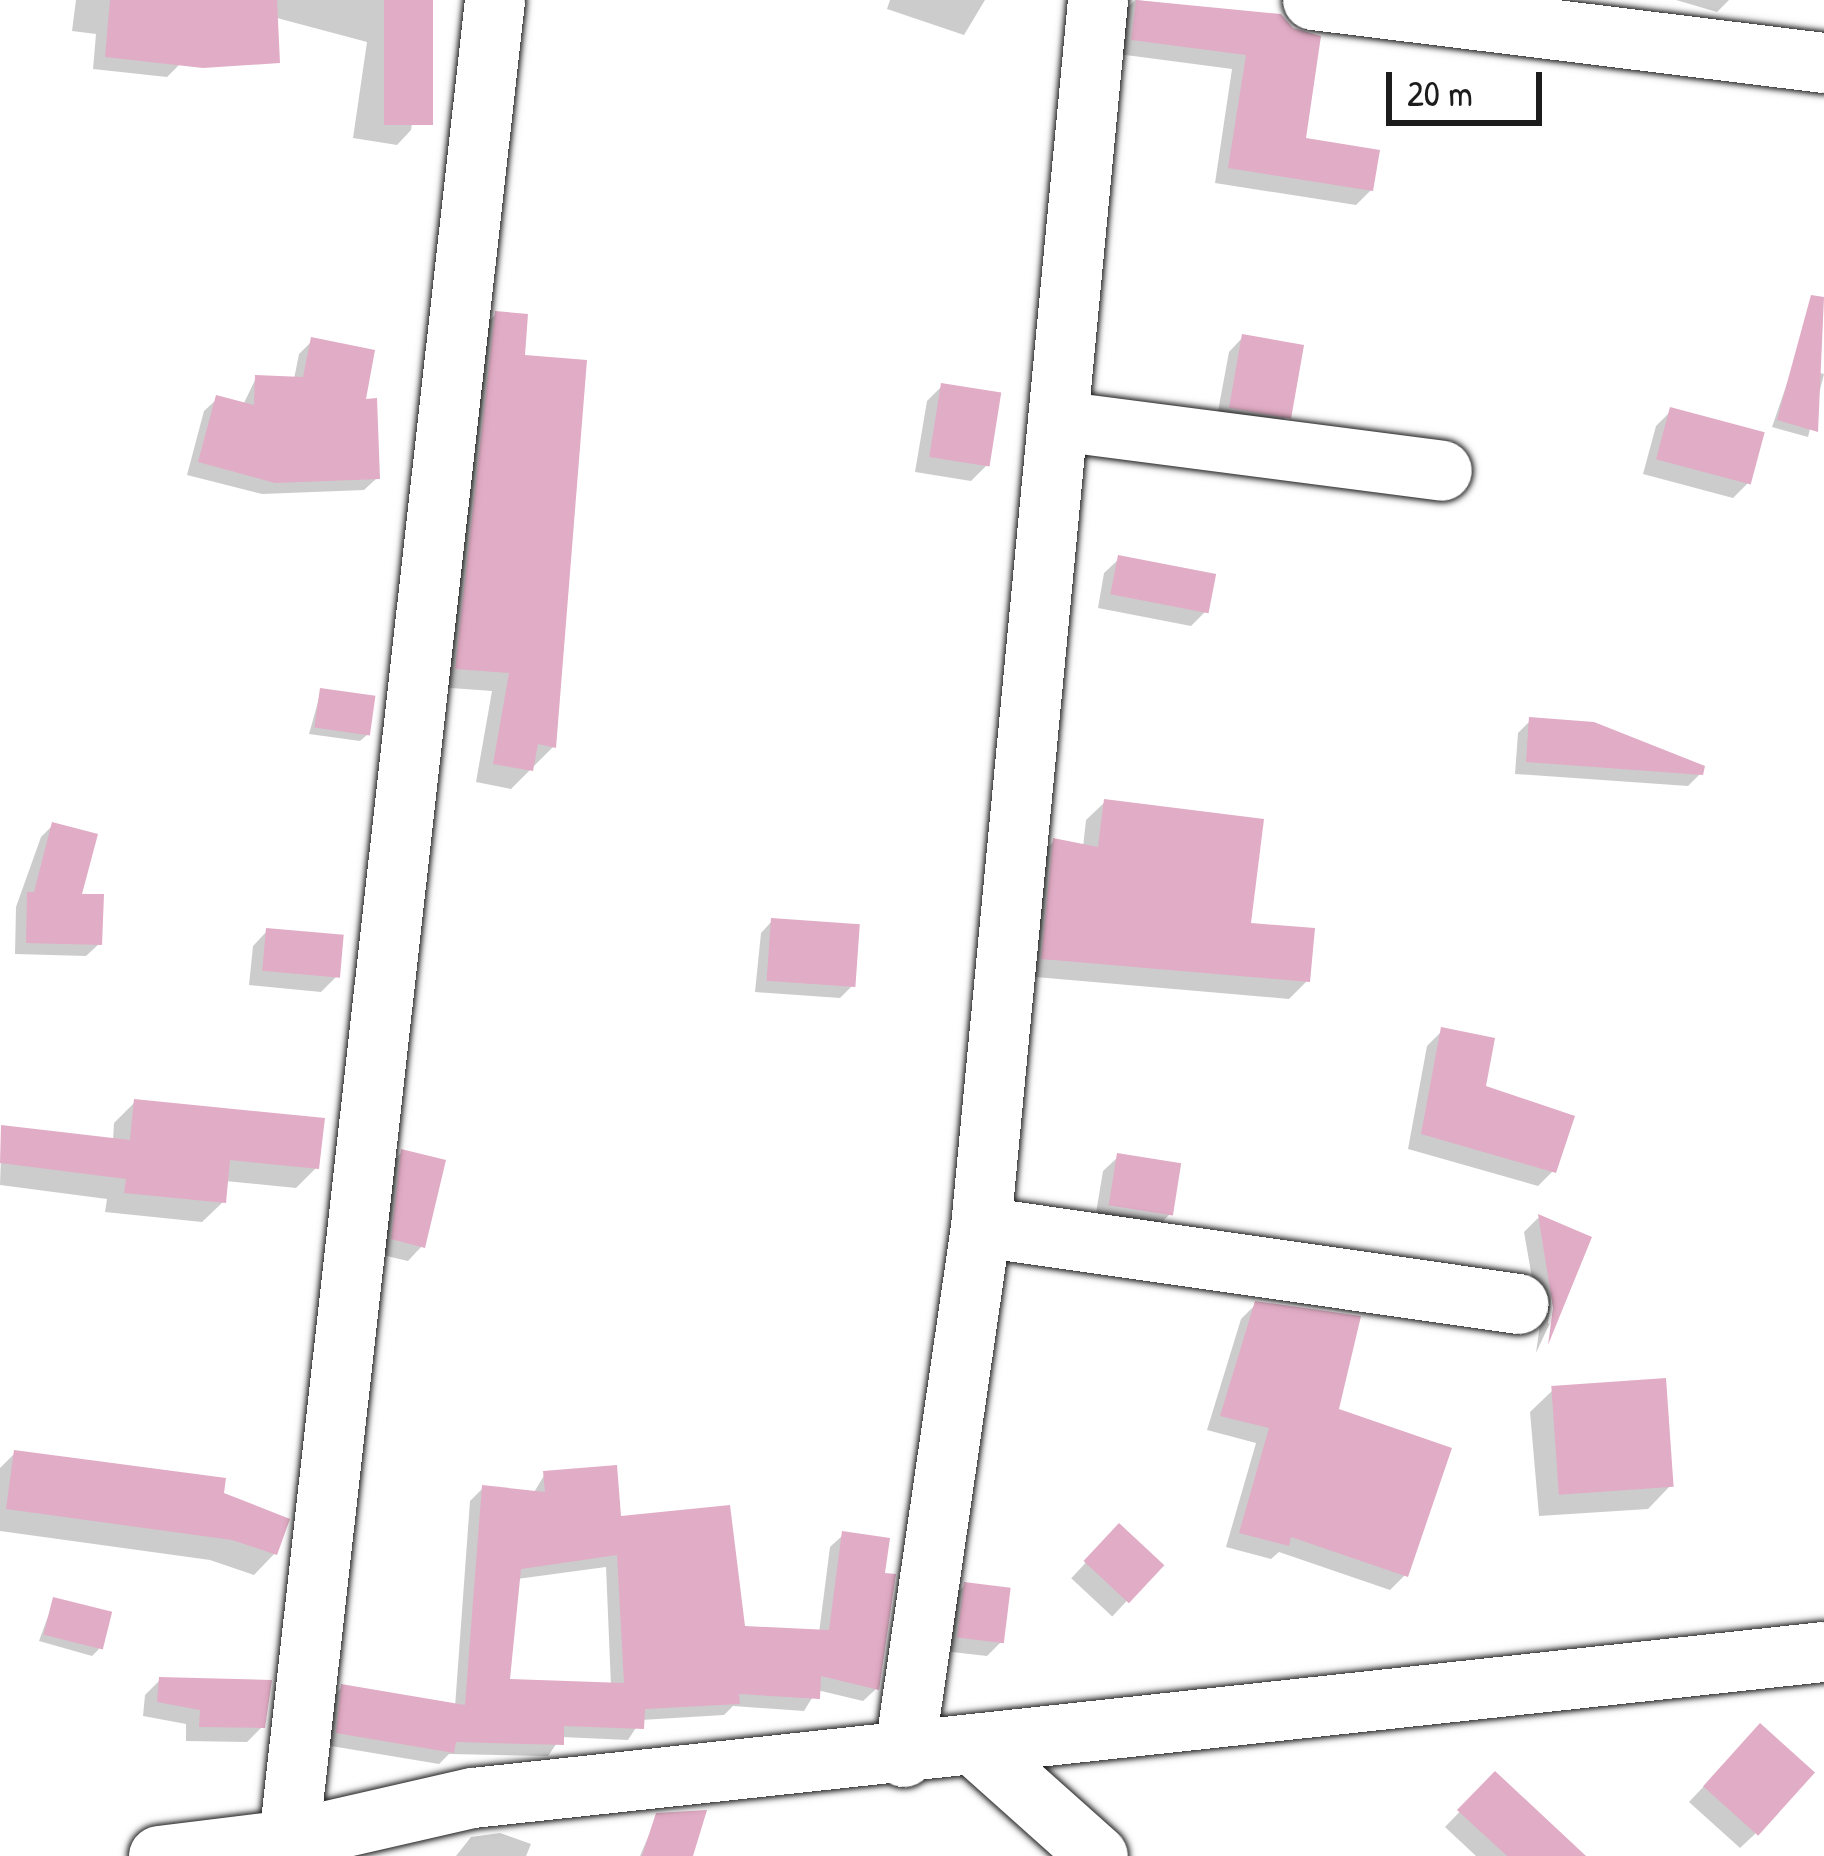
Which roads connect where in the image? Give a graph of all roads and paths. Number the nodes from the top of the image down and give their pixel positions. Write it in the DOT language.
graph roads {
  1 [pos="495,0"];
  2 [pos="1098,0"];
  3 [pos="1313,0"];
  4 [pos="1824,63"];
  5 [pos="1059,422"];
  6 [pos="1442,471"];
  7 [pos="981,1227"];
  8 [pos="1519,1304"];
  9 [pos="1824,1653"];
  10 [pos="977,1748"];
  11 [pos="904,1756"];
  12 [pos="472,1798"];
  13 [pos="289,1840"];
  14 [pos="159,1856"];
  15 [pos="444,1856"];
  16 [pos="1098,1856"];
  1 -- 13 [label="street"];
  2 -- 5 [label="street"];
  3 -- 4 [label="street"];
  5 -- 6 [label="street"];
  5 -- 7 [label="street"];
  7 -- 8 [label="street"];
  7 -- 11 [label="street"];
  9 -- 10 [label="street"];
  10 -- 11 [label="street"];
  10 -- 16 [label="street"];
  11 -- 12 [label="street"];
  12 -- 13 [label="street"];
  12 -- 15 [label="street"];
  13 -- 14 [label="street"];
}
